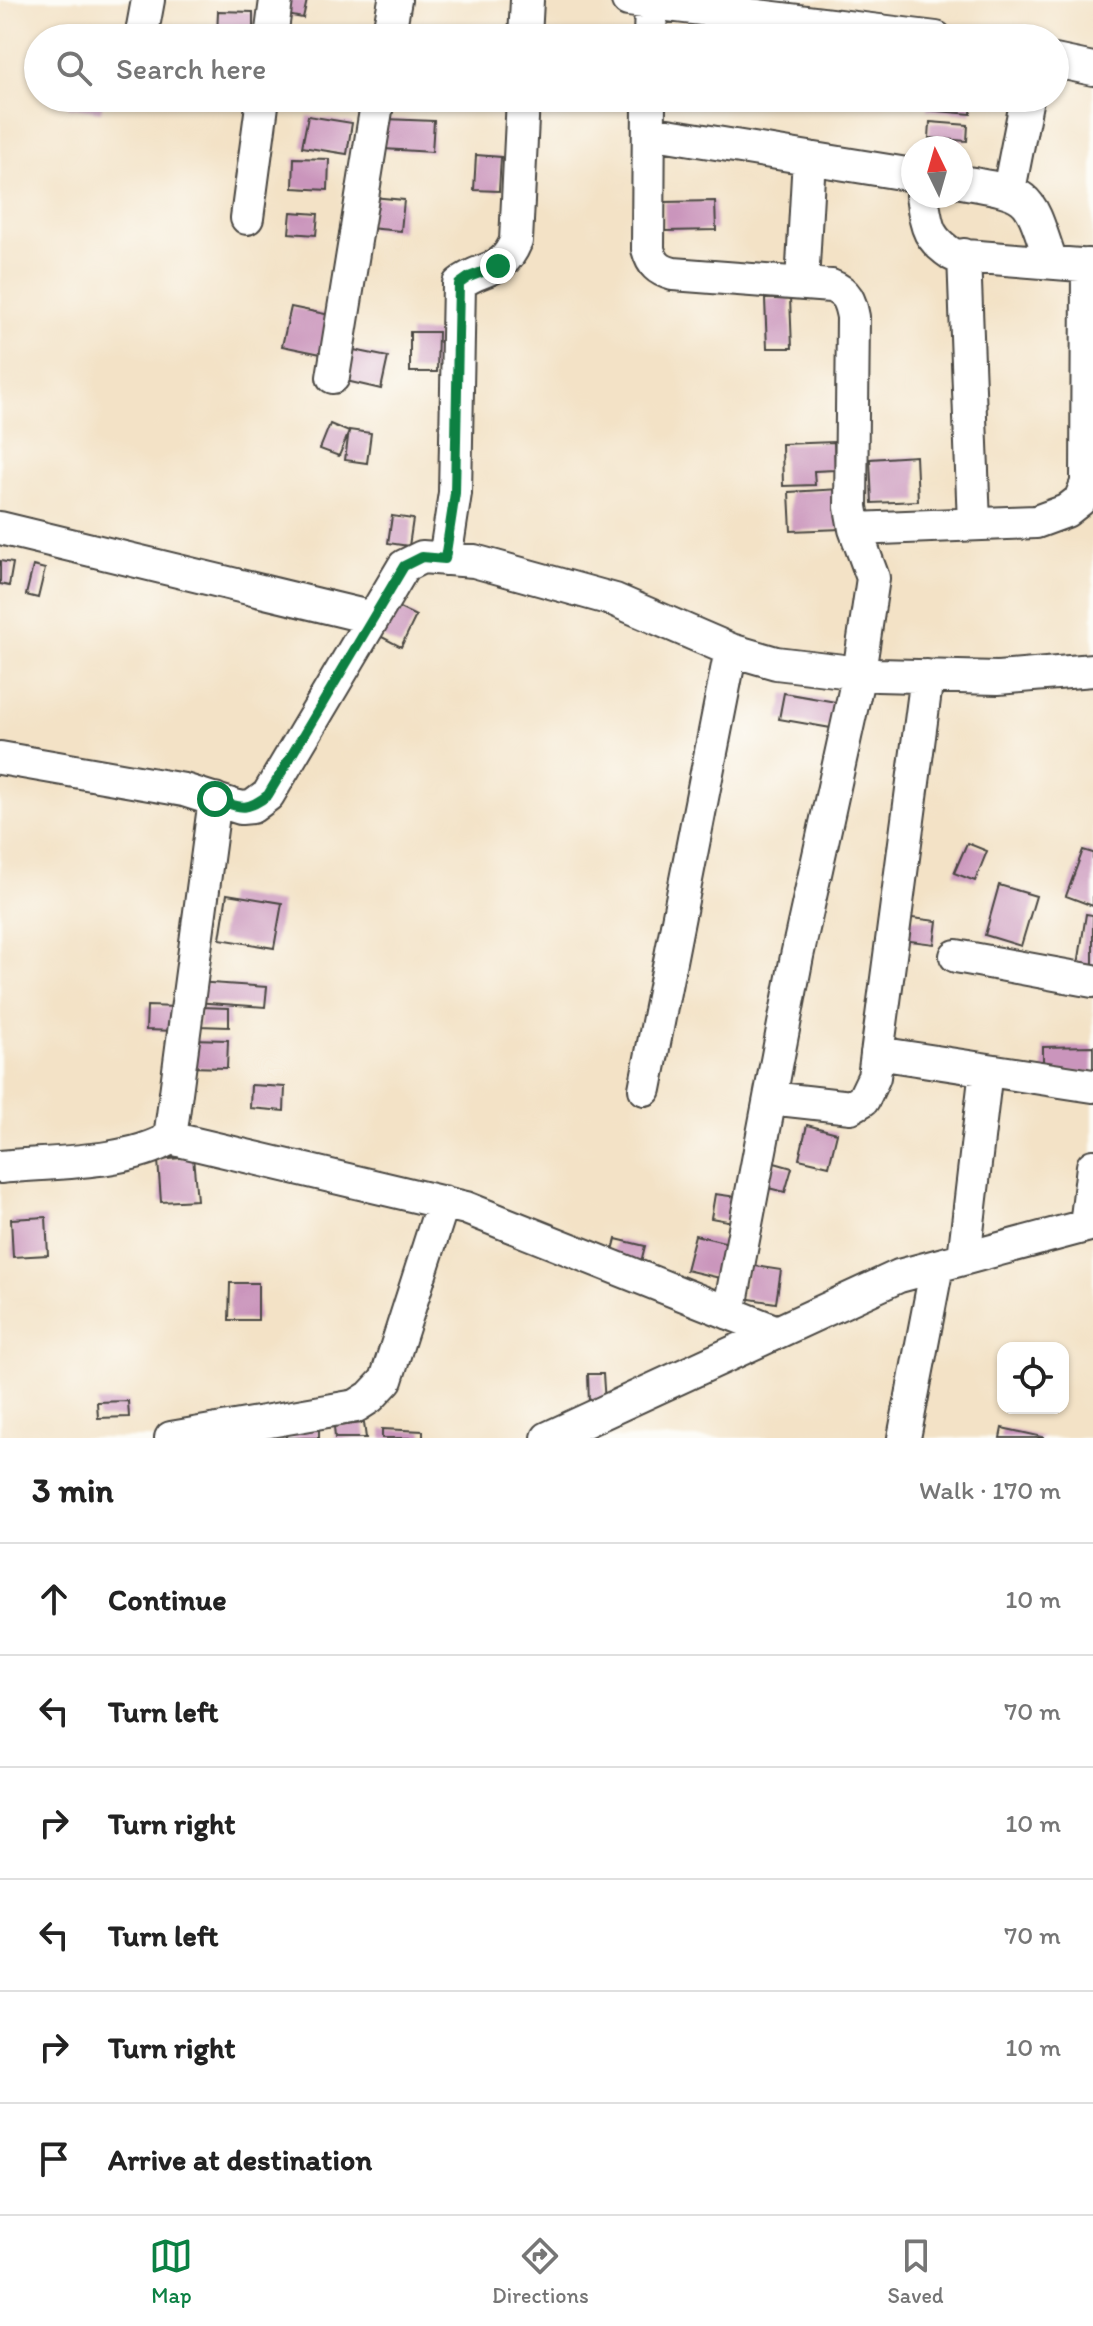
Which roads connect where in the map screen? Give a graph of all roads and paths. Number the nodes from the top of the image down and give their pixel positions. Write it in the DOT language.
graph roads {
  1 [pos="148,0"];
  2 [pos="276,0"];
  3 [pos="395,0"];
  4 [pos="527,0"];
  5 [pos="639,1"];
  6 [pos="144,24"];
  7 [pos="273,24"];
  8 [pos="391,24"];
  9 [pos="526,24"];
  10 [pos="646,24"];
  11 [pos="824,24"];
  12 [pos="1069,64"];
  13 [pos="1093,69"];
  14 [pos="261,112"];
  15 [pos="376,112"];
  16 [pos="522,112"];
  17 [pos="649,112"];
  18 [pos="1024,112"];
  19 [pos="649,132"];
  20 [pos="809,158"];
  21 [pos="901,173"];
  22 [pos="973,184"];
  23 [pos="1009,190"];
  24 [pos="924,208"];
  25 [pos="247,218"];
  26 [pos="964,255"];
  27 [pos="1051,262"];
  28 [pos="1090,266"];
  29 [pos="802,283"];
  30 [pos="333,377"];
  31 [pos="974,524"];
  32 [pos="0,528"];
  33 [pos="855,529"];
  34 [pos="445,559"];
  35 [pos="373,618"];
  36 [pos="731,650"];
  37 [pos="1093,670"];
  38 [pos="859,673"];
  39 [pos="927,676"];
  40 [pos="0,758"];
  41 [pos="215,799"];
  42 [pos="956,956"];
  43 [pos="1093,981"];
  44 [pos="877,1053"];
  45 [pos="986,1070"];
  46 [pos="1093,1086"];
  47 [pos="645,1089"];
  48 [pos="770,1098"];
  49 [pos="170,1138"];
  50 [pos="1093,1166"];
  51 [pos="0,1167"];
  52 [pos="443,1202"];
  53 [pos="1089,1225"];
  54 [pos="950,1262"];
  55 [pos="729,1313"];
  56 [pos="777,1332"];
  57 [pos="594,1427"];
  58 [pos="171,1438"];
  59 [pos="548,1438"];
  60 [pos="904,1438"];
  1 -- 6 [label="street"];
  2 -- 7 [label="street"];
  3 -- 8 [label="street"];
  4 -- 9 [label="street"];
  5 -- 10 [label="street"];
  5 -- 11 [label="street"];
  12 -- 13 [label="street"];
  14 -- 25 [label="street"];
  15 -- 30 [label="street"];
  16 -- 34 [label="street"];
  17 -- 19 [label="street"];
  18 -- 23 [label="street"];
  19 -- 20 [label="street"];
  19 -- 29 [label="street"];
  20 -- 21 [label="street"];
  20 -- 29 [label="street"];
  22 -- 23 [label="street"];
  23 -- 27 [label="street"];
  24 -- 26 [label="street"];
  26 -- 27 [label="street"];
  26 -- 31 [label="street"];
  27 -- 28 [label="street"];
  28 -- 31 [label="street"];
  29 -- 33 [label="street"];
  31 -- 33 [label="street"];
  32 -- 35 [label="street"];
  33 -- 38 [label="street"];
  34 -- 35 [label="street"];
  34 -- 36 [label="street"];
  35 -- 41 [label="street"];
  36 -- 38 [label="street"];
  36 -- 47 [label="street"];
  37 -- 39 [label="street"];
  38 -- 39 [label="street"];
  38 -- 48 [label="street"];
  39 -- 44 [label="street"];
  40 -- 41 [label="street"];
  41 -- 49 [label="street"];
  42 -- 43 [label="street"];
  44 -- 45 [label="street"];
  44 -- 48 [label="street"];
  45 -- 46 [label="street"];
  45 -- 54 [label="street"];
  48 -- 55 [label="street"];
  49 -- 51 [label="street"];
  49 -- 52 [label="street"];
  50 -- 53 [label="street"];
  52 -- 55 [label="street"];
  52 -- 58 [label="street"];
  53 -- 54 [label="street"];
  54 -- 56 [label="street"];
  54 -- 60 [label="street"];
  55 -- 56 [label="street"];
  56 -- 57 [label="street"];
  57 -- 59 [label="street"];
}
